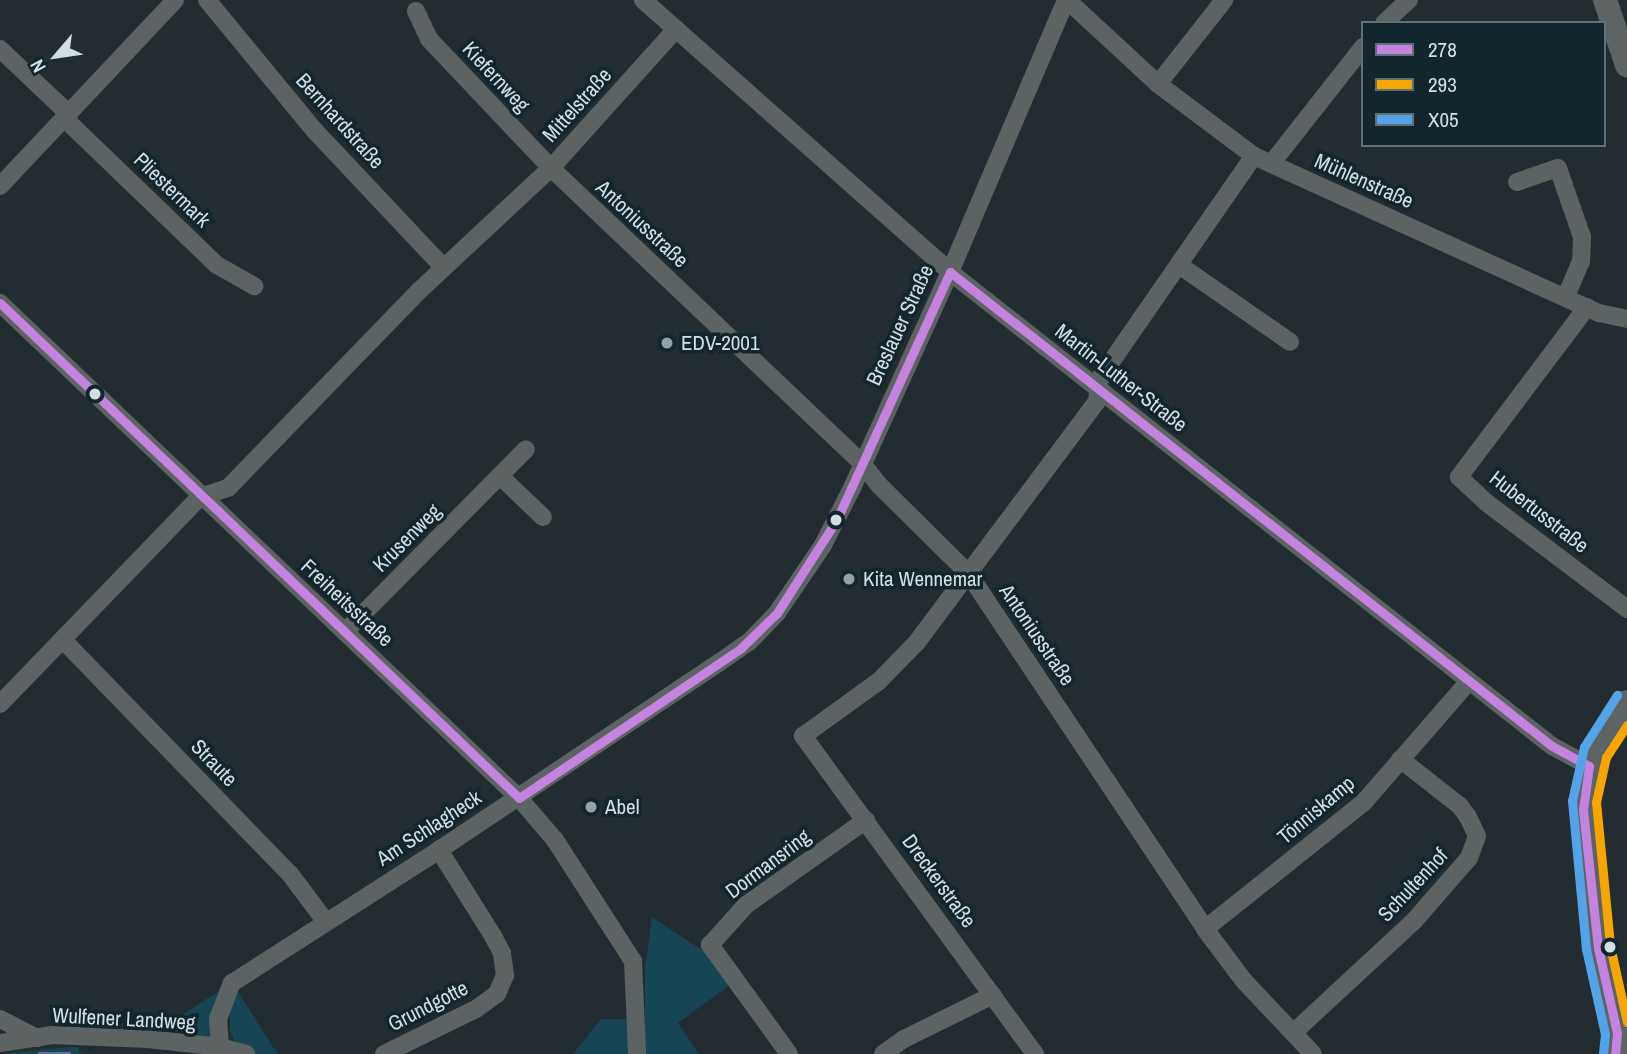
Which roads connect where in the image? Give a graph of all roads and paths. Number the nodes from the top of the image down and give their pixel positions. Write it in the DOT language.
graph roads {
  1 [pos="176,0"];
  2 [pos="207,0"];
  3 [pos="1067,0"];
  4 [pos="1224,0"];
  5 [pos="1409,0"];
  6 [pos="1605,0"];
  7 [pos="648,2"];
  8 [pos="416,11"];
  9 [pos="1386,21"];
  10 [pos="676,29"];
  11 [pos="0,49"];
  12 [pos="1361,50"];
  13 [pos="1627,65"];
  14 [pos="1158,84"];
  15 [pos="66,116"];
  16 [pos="1254,156"];
  17 [pos="1271,164"];
  18 [pos="551,168"];
  19 [pos="1517,182"];
  20 [pos="0,186"];
  21 [pos="1178,264"];
  22 [pos="444,268"];
  23 [pos="950,272"];
  24 [pos="254,286"];
  25 [pos="1566,297"];
  26 [pos="0,303"];
  27 [pos="1587,307"];
  28 [pos="1627,319"];
  29 [pos="1290,342"];
  30 [pos="1100,391"];
  31 [pos="526,449"];
  32 [pos="861,462"];
  33 [pos="501,477"];
  34 [pos="200,497"];
  35 [pos="543,517"];
  36 [pos="968,573"];
  37 [pos="1627,610"];
  38 [pos="345,632"];
  39 [pos="63,640"];
  40 [pos="741,648"];
  41 [pos="1469,681"];
  42 [pos="1627,702"];
  43 [pos="0,704"];
  44 [pos="1400,759"];
  45 [pos="1589,766"];
  46 [pos="519,797"];
  47 [pos="866,820"];
  48 [pos="439,850"];
  49 [pos="326,922"];
  50 [pos="1205,929"];
  51 [pos="993,995"];
  52 [pos="0,1019"];
  53 [pos="1293,1033"];
  54 [pos="37,1038"];
  55 [pos="0,1043"];
  56 [pos="220,1048"];
  57 [pos="1308,1052"];
  58 [pos="246,1054"];
  59 [pos="384,1054"];
  60 [pos="637,1054"];
  61 [pos="789,1054"];
  62 [pos="883,1054"];
  63 [pos="1035,1054"];
  64 [pos="1615,1054"];
  1 -- 15 [label="street"];
  2 -- 22 [label="street, Bernhardstraße"];
  3 -- 14 [label="street, Mühlenstraße"];
  3 -- 23 [label="street, Breslauer Straße"];
  4 -- 14 [label="street"];
  5 -- 9 [label="street"];
  6 -- 13 [label="main road"];
  7 -- 10 [label="street, Martin-Luther-Straße"];
  8 -- 18 [label="street, Kiefernweg"];
  10 -- 18 [label="street, Mittelstraße"];
  10 -- 23 [label="street, Martin-Luther-Straße"];
  11 -- 15 [label="street, Pliestermark"];
  12 -- 17 [label="street"];
  14 -- 16 [label="street, Mühlenstraße"];
  15 -- 20 [label="street"];
  15 -- 24 [label="street, Pliestermark"];
  16 -- 17 [label="street, Mühlenstraße"];
  16 -- 21 [label="street"];
  17 -- 25 [label="street, Mühlenstraße"];
  18 -- 22 [label="street, Mittelstraße"];
  18 -- 32 [label="street, Antoniusstraße"];
  19 -- 25 [label="street"];
  21 -- 29 [label="street"];
  21 -- 30 [label="street"];
  22 -- 34 [label="street, Mittelstraße"];
  23 -- 30 [label="street, Martin-Luther-Straße"];
  23 -- 32 [label="street, Breslauer Straße"];
  25 -- 27 [label="street, Mühlenstraße"];
  26 -- 34 [label="street, Freiheitsstraße"];
  27 -- 28 [label="street, Mühlenstraße"];
  27 -- 37 [label="street, Hubertusstraße"];
  30 -- 36 [label="street"];
  30 -- 41 [label="street, Martin-Luther-Straße"];
  31 -- 33 [label="street, Krusenweg"];
  32 -- 36 [label="street, Antoniusstraße"];
  32 -- 40 [label="street, Breslauer Straße"];
  33 -- 35 [label="street"];
  33 -- 38 [label="street, Krusenweg"];
  34 -- 38 [label="street, Freiheitsstraße"];
  34 -- 39 [label="street, Mittelstraße"];
  36 -- 47 [label="street, Dreckerstraße"];
  36 -- 50 [label="street, Antoniusstraße"];
  38 -- 46 [label="street, Freiheitsstraße"];
  39 -- 43 [label="street, Mittelstraße"];
  39 -- 49 [label="street, Straute"];
  40 -- 46 [label="street, Am Schlagheck"];
  41 -- 44 [label="street, Tönniskamp"];
  41 -- 45 [label="street, Martin-Luther-Straße"];
  42 -- 45 [label="main road"];
  44 -- 50 [label="street, Tönniskamp"];
  44 -- 53 [label="street, Schultenhof"];
  45 -- 64 [label="main road"];
  46 -- 48 [label="street, Am Schlagheck"];
  46 -- 60 [label="street, Freiheitsstraße"];
  47 -- 51 [label="street, Dreckerstraße"];
  47 -- 61 [label="street, Dormansring"];
  48 -- 49 [label="street, Am Schlagheck"];
  48 -- 59 [label="street, Grundgotte"];
  49 -- 56 [label="street, Am Schlagheck"];
  50 -- 53 [label="street, Antoniusstraße"];
  51 -- 62 [label="street"];
  51 -- 63 [label="street, Dreckerstraße"];
  52 -- 54 [label="street"];
  53 -- 57 [label="street, Antoniusstraße"];
  54 -- 55 [label="street, Wulfener Landweg"];
  54 -- 56 [label="street, Wulfener Landweg"];
  56 -- 58 [label="street, Wulfener Landweg"];
}
